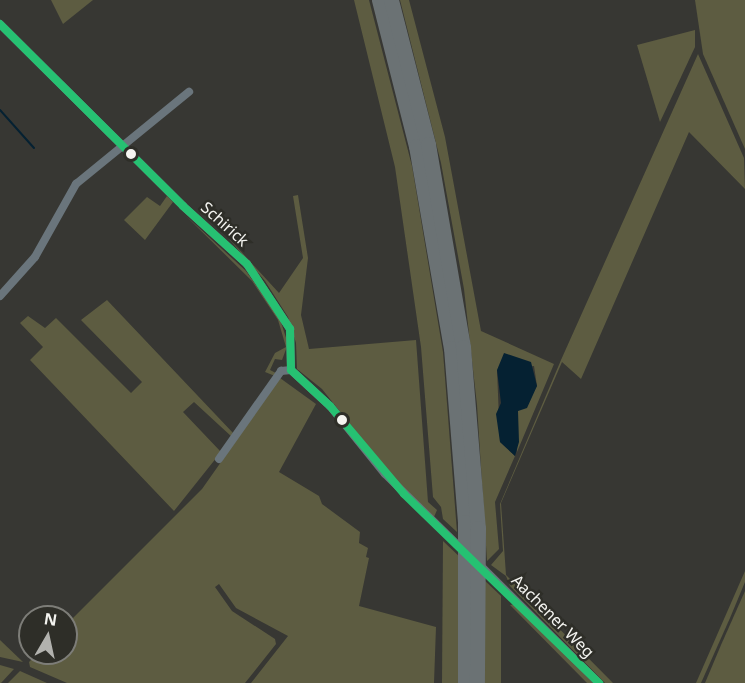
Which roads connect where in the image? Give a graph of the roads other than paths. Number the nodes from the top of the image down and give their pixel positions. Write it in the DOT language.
graph roads {
  1 [pos="379,0"];
  2 [pos="391,0"];
  3 [pos="0,24"];
  4 [pos="189,92"];
  5 [pos="126,146"];
  6 [pos="0,296"];
  7 [pos="291,370"];
  8 [pos="219,459"];
  9 [pos="471,525"];
  10 [pos="473,588"];
  11 [pos="465,683"];
  12 [pos="477,683"];
  13 [pos="599,683"];
  1 -- 9 [label="highway"];
  2 -- 9 [label="highway"];
  3 -- 5 [label="street, Schirick"];
  4 -- 5 [label="street"];
  5 -- 6 [label="street"];
  5 -- 7 [label="street, Schirick"];
  7 -- 8 [label="street"];
  7 -- 13 [label="street, Aachener Weg"];
  9 -- 10 [label="highway"];
  10 -- 11 [label="highway"];
  10 -- 12 [label="highway"];
}
